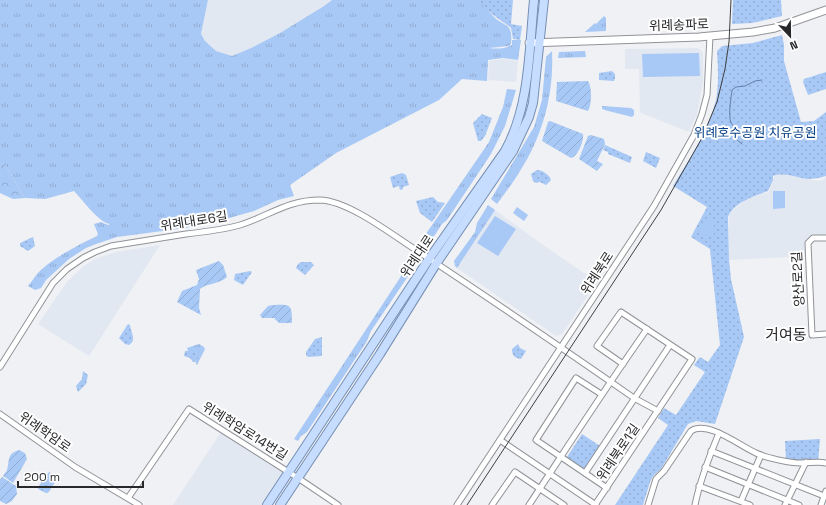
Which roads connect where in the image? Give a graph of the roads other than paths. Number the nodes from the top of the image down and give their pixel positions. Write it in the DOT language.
graph roads {
  1 [pos="534,0"];
  2 [pos="544,0"];
  3 [pos="826,10"];
  4 [pos="710,36"];
  5 [pos="529,43"];
  6 [pos="540,43"];
  7 [pos="826,238"];
  8 [pos="433,261"];
  9 [pos="647,329"];
  10 [pos="826,334"];
  11 [pos="670,345"];
  12 [pos="561,348"];
  13 [pos="622,364"];
  14 [pos="0,367"];
  15 [pos="611,381"];
  16 [pos="601,394"];
  17 [pos="634,398"];
  18 [pos="658,411"];
  19 [pos="0,414"];
  20 [pos="719,433"];
  21 [pos="500,440"];
  22 [pos="712,451"];
  23 [pos="761,455"];
  24 [pos="562,457"];
  25 [pos="806,462"];
  26 [pos="826,463"];
  27 [pos="705,467"];
  28 [pos="755,468"];
  29 [pos="289,472"];
  30 [pos="585,473"];
  31 [pos="551,474"];
  32 [pos="298,478"];
  33 [pos="748,484"];
  34 [pos="795,485"];
  35 [pos="699,486"];
  36 [pos="540,488"];
  37 [pos="607,488"];
  38 [pos="825,494"];
  39 [pos="128,498"];
  40 [pos="741,501"];
  41 [pos="786,502"];
  42 [pos="139,505"];
  43 [pos="267,505"];
  44 [pos="280,505"];
  45 [pos="338,505"];
  46 [pos="457,505"];
  47 [pos="492,505"];
  48 [pos="529,505"];
  49 [pos="564,505"];
  50 [pos="596,505"];
  51 [pos="648,505"];
  52 [pos="695,505"];
  53 [pos="750,505"];
  54 [pos="799,505"];
  55 [pos="821,505"];
  1 -- 5 [label="main road, 위례대로"];
  2 -- 6 [label="main road, 위례대로"];
  3 -- 4 [label="main road, 위례송파로"];
  4 -- 6 [label="main road, 위례송파로"];
  4 -- 12 [label="street, 위례북로"];
  5 -- 6 [label="main road, 위례송파로"];
  5 -- 8 [label="main road, 위례대로"];
  6 -- 8 [label="main road, 위례대로"];
  7 -- 10 [label="street, 양산로2길"];
  8 -- 12 [label="street, 위례대로6길"];
  8 -- 14 [label="street, 위례대로6길"];
  8 -- 29 [label="main road, 위례대로"];
  8 -- 32 [label="main road, 위례대로"];
  9 -- 11 [label="street, 위례북로1길"];
  9 -- 13 [label="street"];
  9 -- 13 [label="street, 위례북로1길"];
  11 -- 17 [label="street, 위례북로1길"];
  11 -- 18 [label="street, 위례북로1길"];
  12 -- 15 [label="street"];
  12 -- 21 [label="street, 위례북로"];
  13 -- 15 [label="street"];
  15 -- 16 [label="street"];
  15 -- 17 [label="street"];
  16 -- 24 [label="street"];
  16 -- 24 [label="street"];
  17 -- 18 [label="street"];
  17 -- 30 [label="street, 위례북로1길"];
  18 -- 37 [label="street, 위례북로1길"];
  19 -- 39 [label="street, 위례학암로"];
  20 -- 22 [label="street"];
  20 -- 23 [label="street"];
  20 -- 51 [label="street"];
  21 -- 31 [label="street"];
  21 -- 46 [label="street, 위례북로"];
  22 -- 27 [label="street"];
  22 -- 28 [label="street"];
  23 -- 25 [label="street"];
  23 -- 28 [label="street"];
  24 -- 30 [label="street"];
  24 -- 31 [label="street"];
  25 -- 26 [label="street"];
  25 -- 34 [label="street"];
  27 -- 33 [label="street"];
  27 -- 35 [label="street"];
  28 -- 33 [label="street"];
  28 -- 34 [label="street"];
  29 -- 32 [label="street, 위례학암로14번길"];
  29 -- 39 [label="street, 위례학암로14번길"];
  29 -- 43 [label="main road, 위례대로"];
  30 -- 37 [label="street"];
  31 -- 36 [label="street"];
  31 -- 50 [label="street"];
  32 -- 44 [label="main road, 위례대로"];
  32 -- 45 [label="street, 위례학암로14번길"];
  33 -- 40 [label="street"];
  33 -- 41 [label="street"];
  34 -- 38 [label="street"];
  34 -- 41 [label="street"];
  35 -- 40 [label="street"];
  35 -- 52 [label="street"];
  36 -- 47 [label="street"];
  36 -- 48 [label="street"];
  36 -- 49 [label="street"];
  37 -- 50 [label="street, 위례북로1길"];
  38 -- 55 [label="street"];
  39 -- 42 [label="street, 위례학암로"];
  40 -- 53 [label="street"];
  41 -- 54 [label="street"];
}
